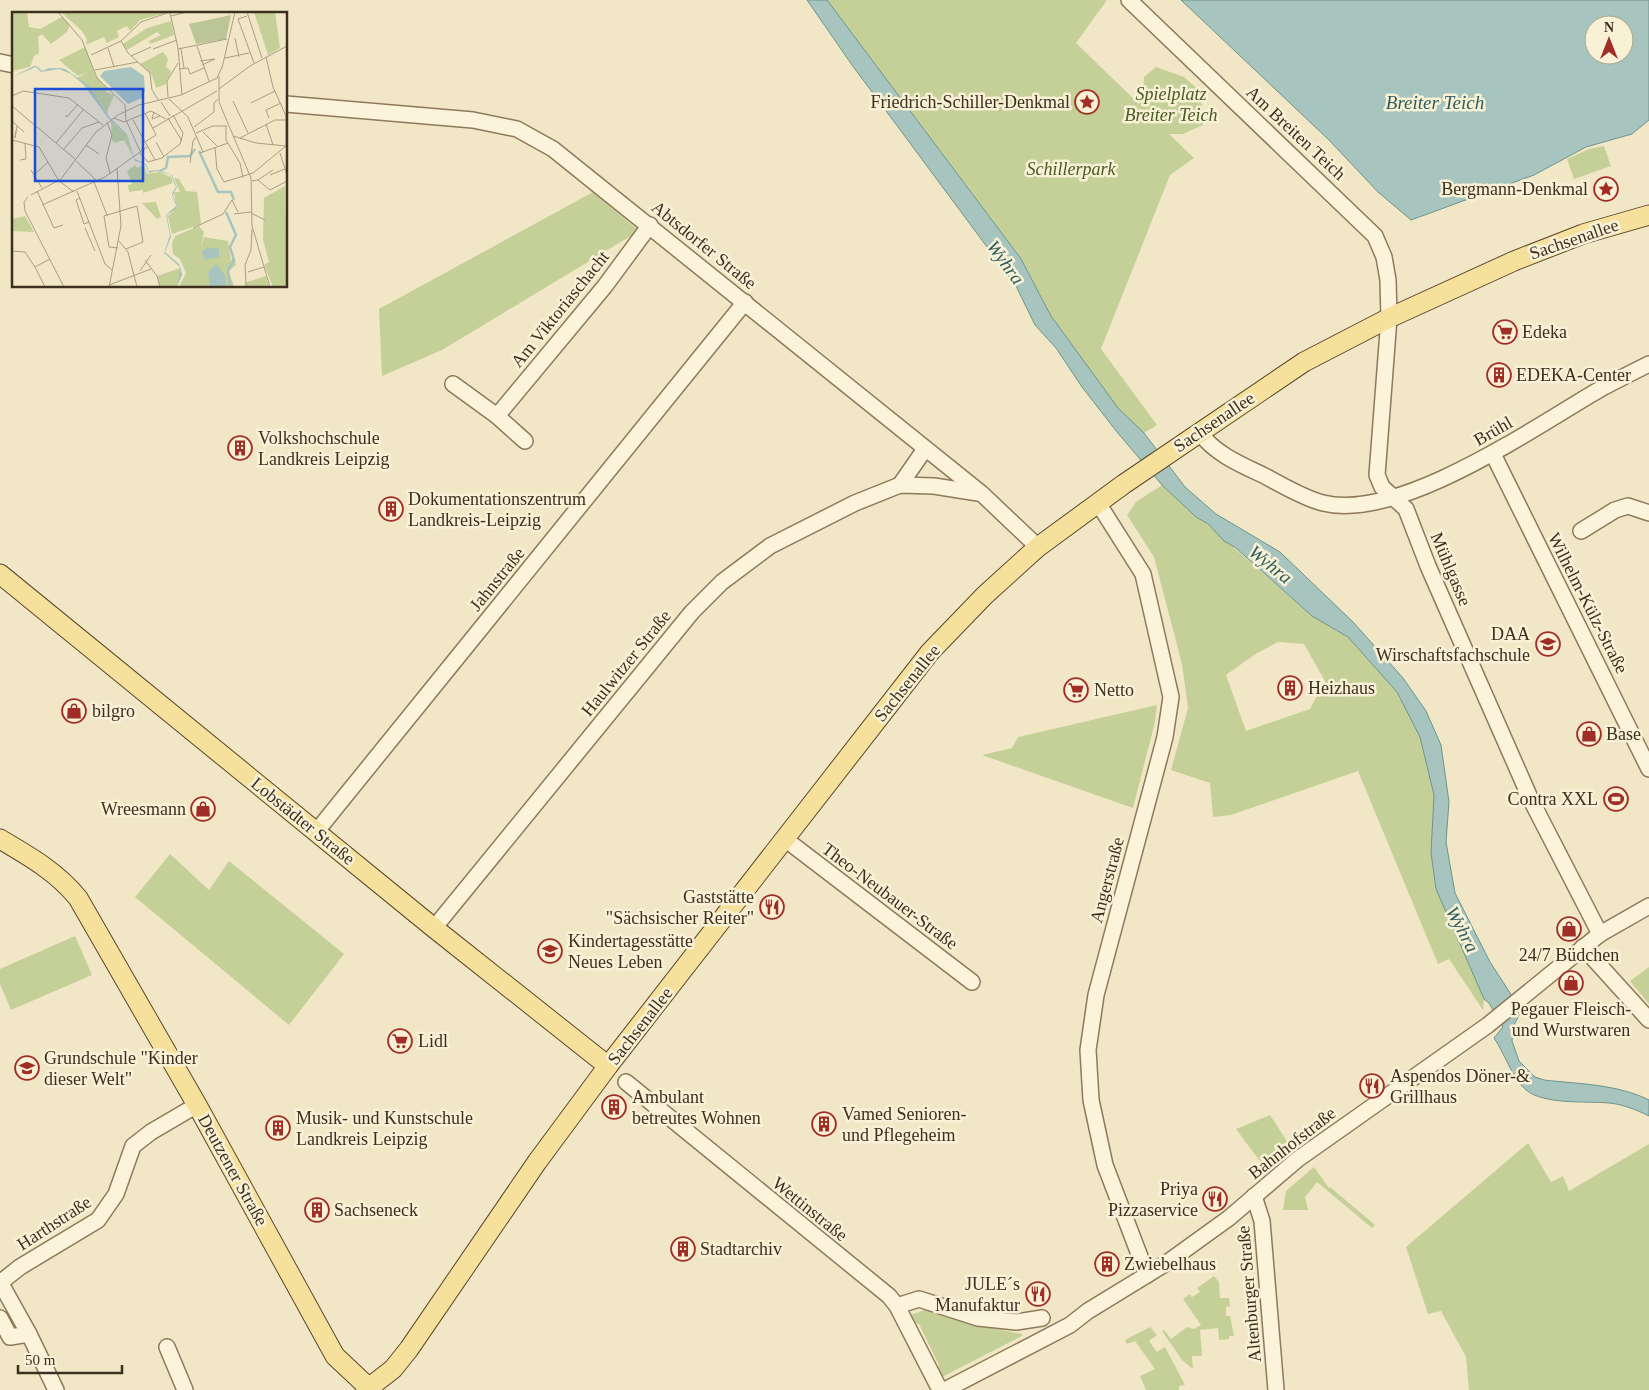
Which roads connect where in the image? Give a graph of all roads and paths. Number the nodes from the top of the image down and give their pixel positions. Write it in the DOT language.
graph roads {
  1 [pos="1129,0"];
  2 [pos="288,104"];
  3 [pos="1649,215"];
  4 [pos="650,225"];
  5 [pos="745,302"];
  6 [pos="1389,318"];
  7 [pos="1649,364"];
  8 [pos="453,384"];
  9 [pos="496,416"];
  10 [pos="1200,433"];
  11 [pos="525,441"];
  12 [pos="925,449"];
  13 [pos="1493,454"];
  14 [pos="900,485"];
  15 [pos="981,493"];
  16 [pos="1392,498"];
  17 [pos="1098,503"];
  18 [pos="1649,513"];
  19 [pos="1581,530"];
  20 [pos="1038,548"];
  21 [pos="0,574"];
  22 [pos="1649,769"];
  23 [pos="316,832"];
  24 [pos="0,839"];
  25 [pos="785,839"];
  26 [pos="1649,906"];
  27 [pos="434,928"];
  28 [pos="1600,934"];
  29 [pos="1583,948"];
  30 [pos="972,982"];
  31 [pos="1649,1020"];
  32 [pos="608,1066"];
  33 [pos="626,1082"];
  34 [pos="197,1105"];
  35 [pos="1254,1196"];
  36 [pos="1147,1275"];
  37 [pos="1,1282"];
  38 [pos="897,1306"];
  39 [pos="0,1318"];
  40 [pos="1042,1318"];
  41 [pos="29,1334"];
  42 [pos="168,1347"];
  43 [pos="369,1389"];
  44 [pos="56,1390"];
  45 [pos="185,1390"];
  46 [pos="940,1390"];
  47 [pos="945,1390"];
  48 [pos="1276,1390"];
  1 -- 6 [label="street, Am Breiten Teich"];
  2 -- 4 [label="street, Abtsdorfer Straße"];
  3 -- 6 [label="main road, Sachsenallee"];
  4 -- 5 [label="street, Abtsdorfer Straße"];
  4 -- 9 [label="street, Am Viktoriaschacht"];
  5 -- 12 [label="street, Abtsdorfer Straße"];
  5 -- 23 [label="street, Jahnstraße"];
  6 -- 10 [label="main road, Sachsenallee"];
  6 -- 16 [label="street, Mühlgasse"];
  7 -- 13 [label="street, Brühl"];
  8 -- 9 [label="street"];
  9 -- 11 [label="street"];
  10 -- 16 [label="street, Brühl"];
  10 -- 17 [label="main road, Sachsenallee"];
  12 -- 14 [label="street"];
  12 -- 15 [label="street, Abtsdorfer Straße"];
  13 -- 16 [label="street, Brühl"];
  13 -- 22 [label="street, Wilhelm-Külz-Straße"];
  14 -- 15 [label="street, Haulwitzer Straße"];
  14 -- 27 [label="street, Haulwitzer Straße"];
  15 -- 20 [label="street, Abtsdorfer Straße"];
  16 -- 28 [label="street, Mühlgasse"];
  17 -- 20 [label="main road, Sachsenallee"];
  17 -- 36 [label="street, Angerstraße"];
  18 -- 19 [label="street"];
  20 -- 25 [label="main road, Sachsenallee"];
  21 -- 23 [label="main road, Lobstädter Straße"];
  23 -- 27 [label="main road, Lobstädter Straße"];
  24 -- 34 [label="main road, Deutzener Straße"];
  25 -- 30 [label="street, Theo-Neubauer-Straße"];
  25 -- 32 [label="main road, Sachsenallee"];
  26 -- 28 [label="street, Bahnhofstraße"];
  27 -- 32 [label="main road, Lobstädter Straße"];
  28 -- 29 [label="street, Bahnhofstraße"];
  29 -- 31 [label="street"];
  29 -- 35 [label="street, Bahnhofstraße"];
  32 -- 43 [label="main road, Sachsenallee"];
  33 -- 38 [label="street, Wettinstraße"];
  34 -- 37 [label="street, Harthstraße"];
  34 -- 43 [label="main road, Deutzener Straße"];
  35 -- 36 [label="street, Bahnhofstraße"];
  35 -- 48 [label="street, Altenburger Straße"];
  36 -- 47 [label="street, Bahnhofstraße"];
  37 -- 41 [label="street"];
  38 -- 40 [label="street"];
  38 -- 46 [label="street, Wettinstraße"];
  39 -- 41 [label="street"];
  41 -- 44 [label="street"];
  42 -- 45 [label="street"];
}
